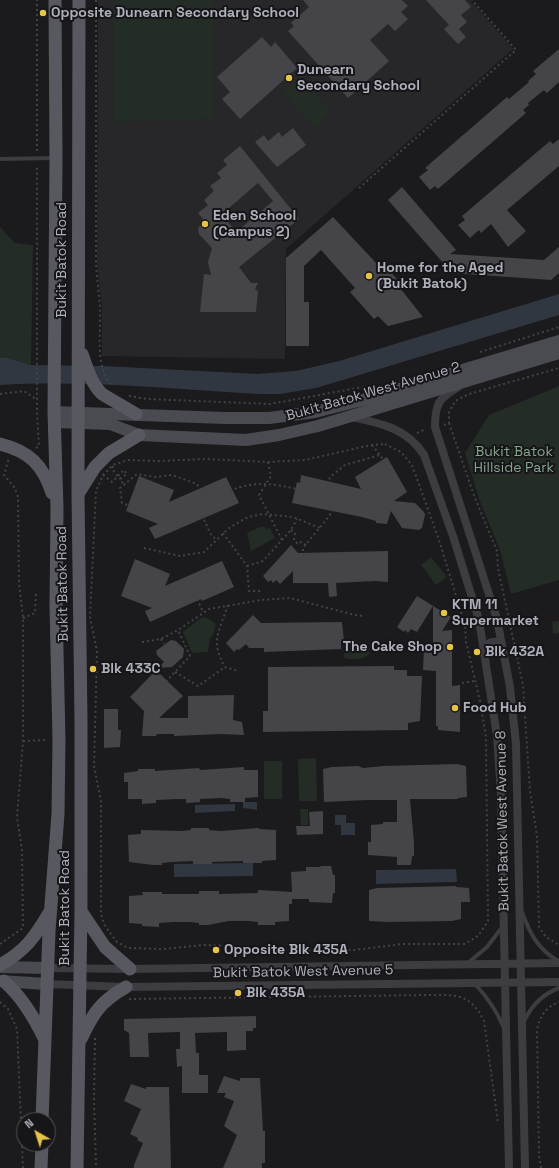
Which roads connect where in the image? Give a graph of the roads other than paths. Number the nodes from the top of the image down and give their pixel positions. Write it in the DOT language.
graph roads {
  1 [pos="55,0"];
  2 [pos="79,0"];
  3 [pos="56,158"];
  4 [pos="0,159"];
  5 [pos="559,342"];
  6 [pos="79,346"];
  7 [pos="559,353"];
  8 [pos="469,381"];
  9 [pos="136,414"];
  10 [pos="350,416"];
  11 [pos="54,417"];
  12 [pos="200,417"];
  13 [pos="78,418"];
  14 [pos="139,435"];
  15 [pos="192,438"];
  16 [pos="0,444"];
  17 [pos="78,494"];
  18 [pos="57,508"];
  19 [pos="502,647"];
  20 [pos="484,650"];
  21 [pos="518,902"];
  22 [pos="50,911"];
  23 [pos="81,911"];
  24 [pos="503,925"];
  25 [pos="559,962"];
  26 [pos="506,964"];
  27 [pos="520,964"];
  28 [pos="0,966"];
  29 [pos="465,966"];
  30 [pos="48,968"];
  31 [pos="81,968"];
  32 [pos="130,969"];
  33 [pos="2,981"];
  34 [pos="559,982"];
  35 [pos="475,983"];
  36 [pos="507,983"];
  37 [pos="521,983"];
  38 [pos="47,984"];
  39 [pos="80,985"];
  40 [pos="559,988"];
  41 [pos="125,993"];
  42 [pos="523,1024"];
  43 [pos="505,1032"];
  44 [pos="45,1040"];
  45 [pos="79,1043"];
  46 [pos="42,1112"];
  47 [pos="42,1152"];
  48 [pos="41,1168"];
  49 [pos="78,1168"];
  50 [pos="509,1168"];
  51 [pos="525,1168"];
  1 -- 3 [label="main road, Bukit Batok Road"];
  2 -- 6 [label="main road, Bukit Batok Road"];
  3 -- 4 [label="lane"];
  3 -- 11 [label="main road, Bukit Batok Road"];
  5 -- 12 [label="main road, Bukit Batok West Avenue 2"];
  6 -- 9 [label="main road"];
  6 -- 13 [label="main road, Bukit Batok Road"];
  7 -- 8 [label="main road, Bukit Batok West Avenue 2"];
  8 -- 10 [label="main road, Bukit Batok West Avenue 2"];
  8 -- 19 [label="street, Bukit Batok West Avenue 8"];
  9 -- 12 [label="main road, Bukit Batok West Avenue 2"];
  9 -- 13 [label="main road, Bukit Batok West Avenue 2"];
  10 -- 15 [label="main road, Bukit Batok West Avenue 2"];
  10 -- 20 [label="street, Bukit Batok West Avenue 8"];
  11 -- 13 [label="main road, Bukit Batok West Avenue 2"];
  11 -- 18 [label="main road, Bukit Batok Road"];
  12 -- 15 [label="main road"];
  13 -- 14 [label="main road, Bukit Batok West Avenue 2"];
  13 -- 17 [label="main road, Bukit Batok Road"];
  14 -- 15 [label="main road, Bukit Batok West Avenue 2"];
  14 -- 17 [label="main road"];
  16 -- 18 [label="main road"];
  17 -- 23 [label="main road, Bukit Batok Road"];
  18 -- 22 [label="main road, Bukit Batok Road"];
  19 -- 20 [label="street"];
  19 -- 21 [label="street, Bukit Batok West Avenue 8"];
  20 -- 24 [label="street, Bukit Batok West Avenue 8"];
  21 -- 25 [label="lane"];
  21 -- 27 [label="street, Bukit Batok West Avenue 8"];
  22 -- 28 [label="main road"];
  22 -- 30 [label="main road, Bukit Batok Road"];
  23 -- 31 [label="main road, Bukit Batok Road"];
  23 -- 32 [label="main road"];
  24 -- 26 [label="street, Bukit Batok West Avenue 8"];
  24 -- 29 [label="lane"];
  25 -- 27 [label="street, Bukit Batok West Avenue 5"];
  26 -- 27 [label="street, Bukit Batok West Avenue 5"];
  26 -- 29 [label="street, Bukit Batok West Avenue 5"];
  26 -- 36 [label="street, Bukit Batok West Avenue 8"];
  27 -- 37 [label="street, Bukit Batok West Avenue 8"];
  28 -- 30 [label="main road"];
  29 -- 32 [label="street, Bukit Batok West Avenue 5"];
  30 -- 31 [label="street, Bukit Batok West Avenue 5"];
  30 -- 38 [label="main road, Bukit Batok Road"];
  31 -- 32 [label="street, Bukit Batok West Avenue 5"];
  31 -- 39 [label="main road, Bukit Batok Road"];
  33 -- 38 [label="main road"];
  33 -- 44 [label="main road"];
  34 -- 37 [label="street, Bukit Batok West Avenue 5"];
  35 -- 36 [label="street, Bukit Batok West Avenue 5"];
  35 -- 41 [label="street, Bukit Batok West Avenue 5"];
  35 -- 43 [label="lane"];
  36 -- 37 [label="street, Bukit Batok West Avenue 5"];
  36 -- 43 [label="street, Bukit Batok West Avenue 8"];
  37 -- 42 [label="street, Bukit Batok West Avenue 8"];
  38 -- 39 [label="street, Bukit Batok West Avenue 5"];
  38 -- 44 [label="main road, Bukit Batok Road"];
  39 -- 41 [label="street, Bukit Batok West Avenue 5"];
  39 -- 45 [label="main road, Bukit Batok Road"];
  40 -- 42 [label="lane"];
  41 -- 45 [label="main road"];
  42 -- 51 [label="street, Bukit Batok West Avenue 8"];
  43 -- 50 [label="street, Bukit Batok West Avenue 8"];
  44 -- 46 [label="main road, Bukit Batok Road"];
  45 -- 49 [label="main road, Bukit Batok Road"];
  47 -- 48 [label="main road"];
}
